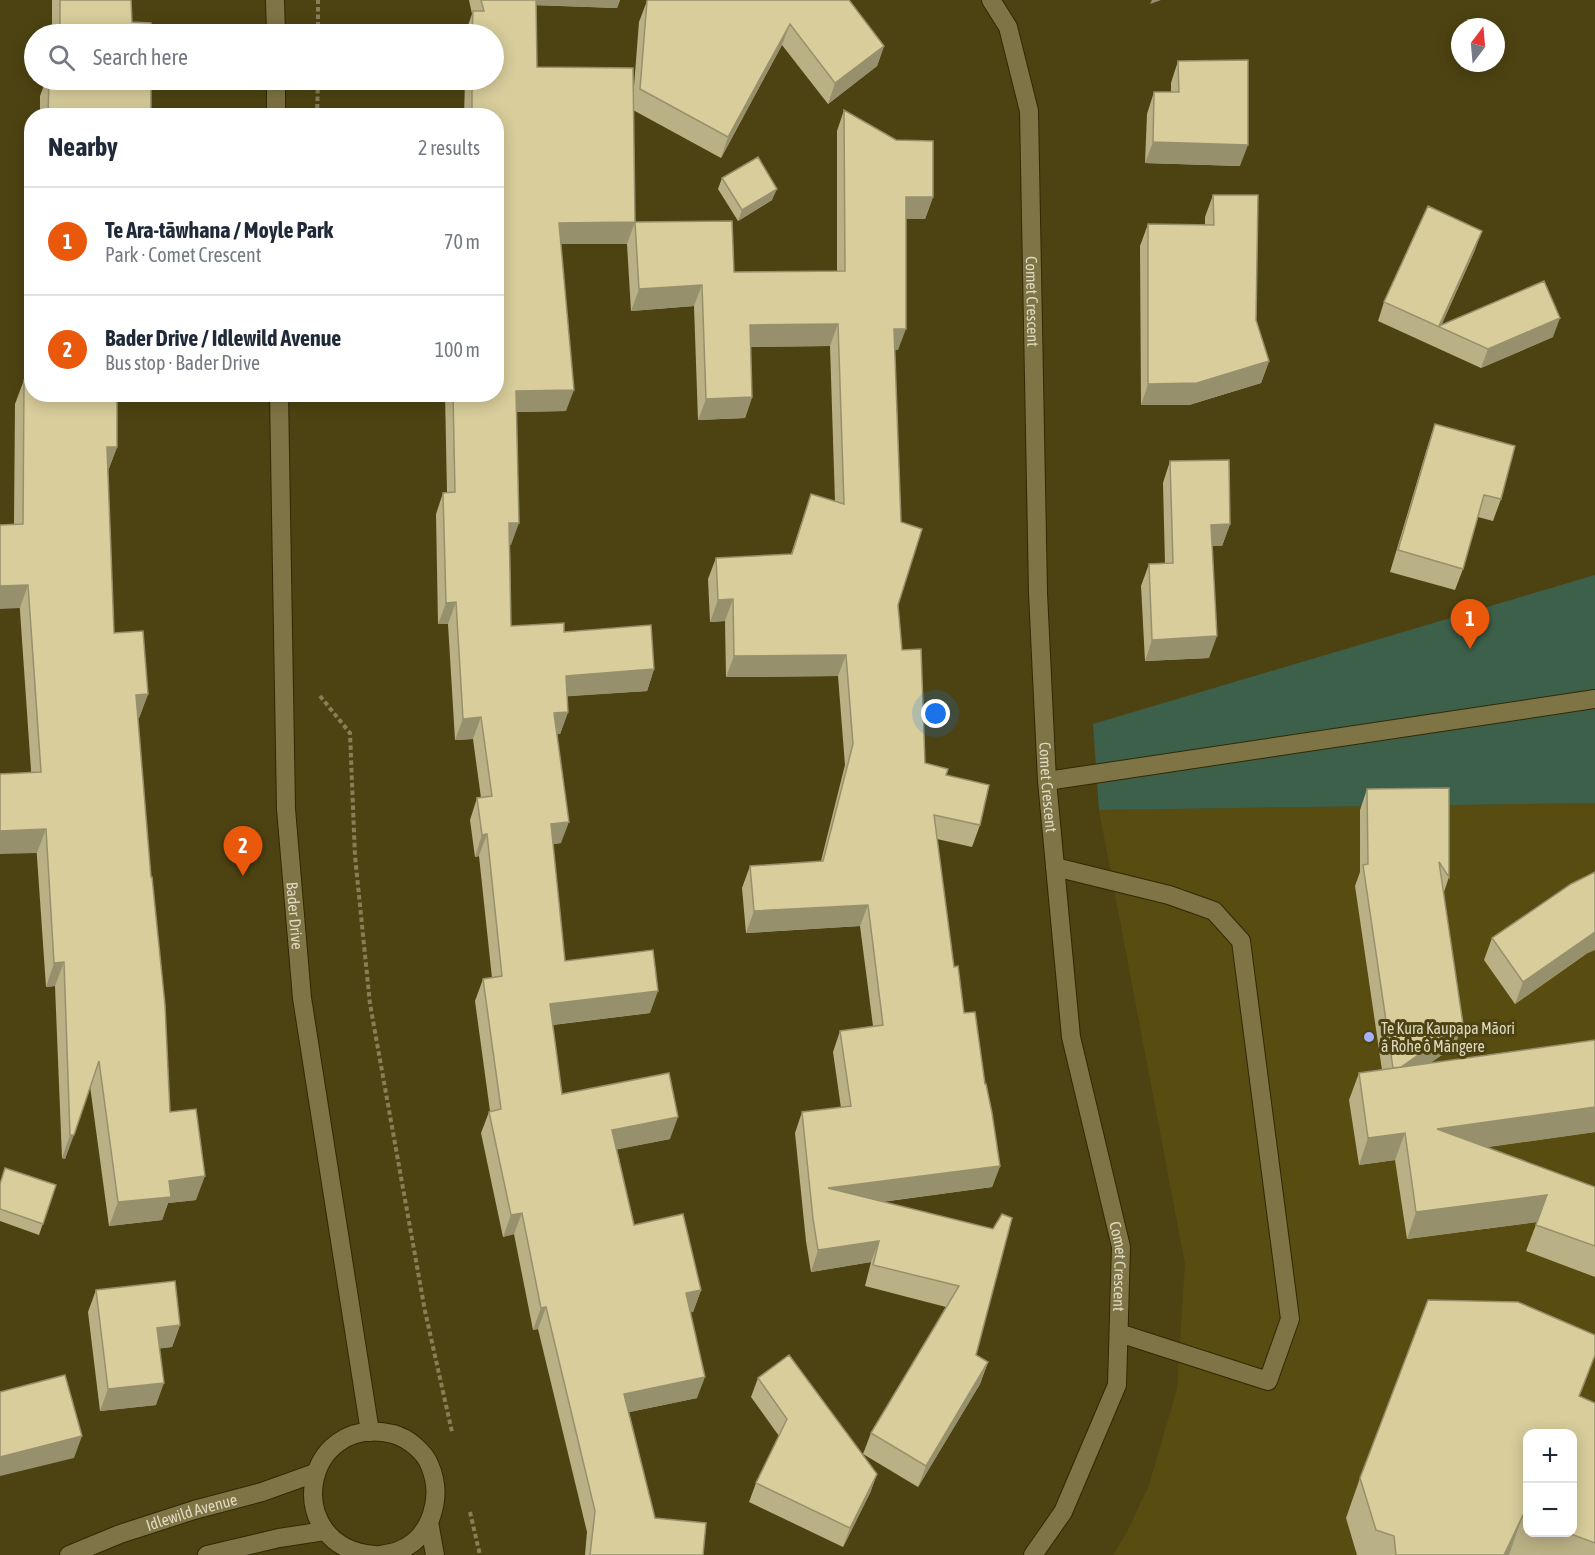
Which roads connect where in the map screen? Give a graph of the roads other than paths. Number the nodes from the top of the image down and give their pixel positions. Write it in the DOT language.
graph roads {
  1 [pos="275,0"];
  2 [pos="991,0"];
  3 [pos="276,24"];
  4 [pos="276,90"];
  5 [pos="276,108"];
  6 [pos="279,402"];
  7 [pos="1595,699"];
  8 [pos="1047,781"];
  9 [pos="1055,867"];
  10 [pos="1119,1333"];
  11 [pos="370,1432"];
  12 [pos="315,1473"];
  13 [pos="429,1522"];
  14 [pos="325,1531"];
  15 [pos="69,1555"];
  16 [pos="207,1555"];
  17 [pos="372,1555"];
  18 [pos="380,1555"];
  19 [pos="435,1555"];
  20 [pos="1033,1555"];
  1 -- 3 [label="street"];
  2 -- 8 [label="street, Comet Crescent"];
  4 -- 5 [label="street"];
  6 -- 11 [label="street, Bader Drive"];
  7 -- 8 [label="street"];
  8 -- 9 [label="street, Comet Crescent"];
  9 -- 10 [label="street, Comet Crescent"];
  9 -- 10 [label="street"];
  10 -- 20 [label="street, Comet Crescent"];
  11 -- 12 [label="street"];
  11 -- 13 [label="street"];
  12 -- 14 [label="street"];
  12 -- 15 [label="street, Idlewild Avenue"];
  13 -- 18 [label="street"];
  13 -- 19 [label="street"];
  14 -- 16 [label="street"];
  14 -- 17 [label="street"];
}
